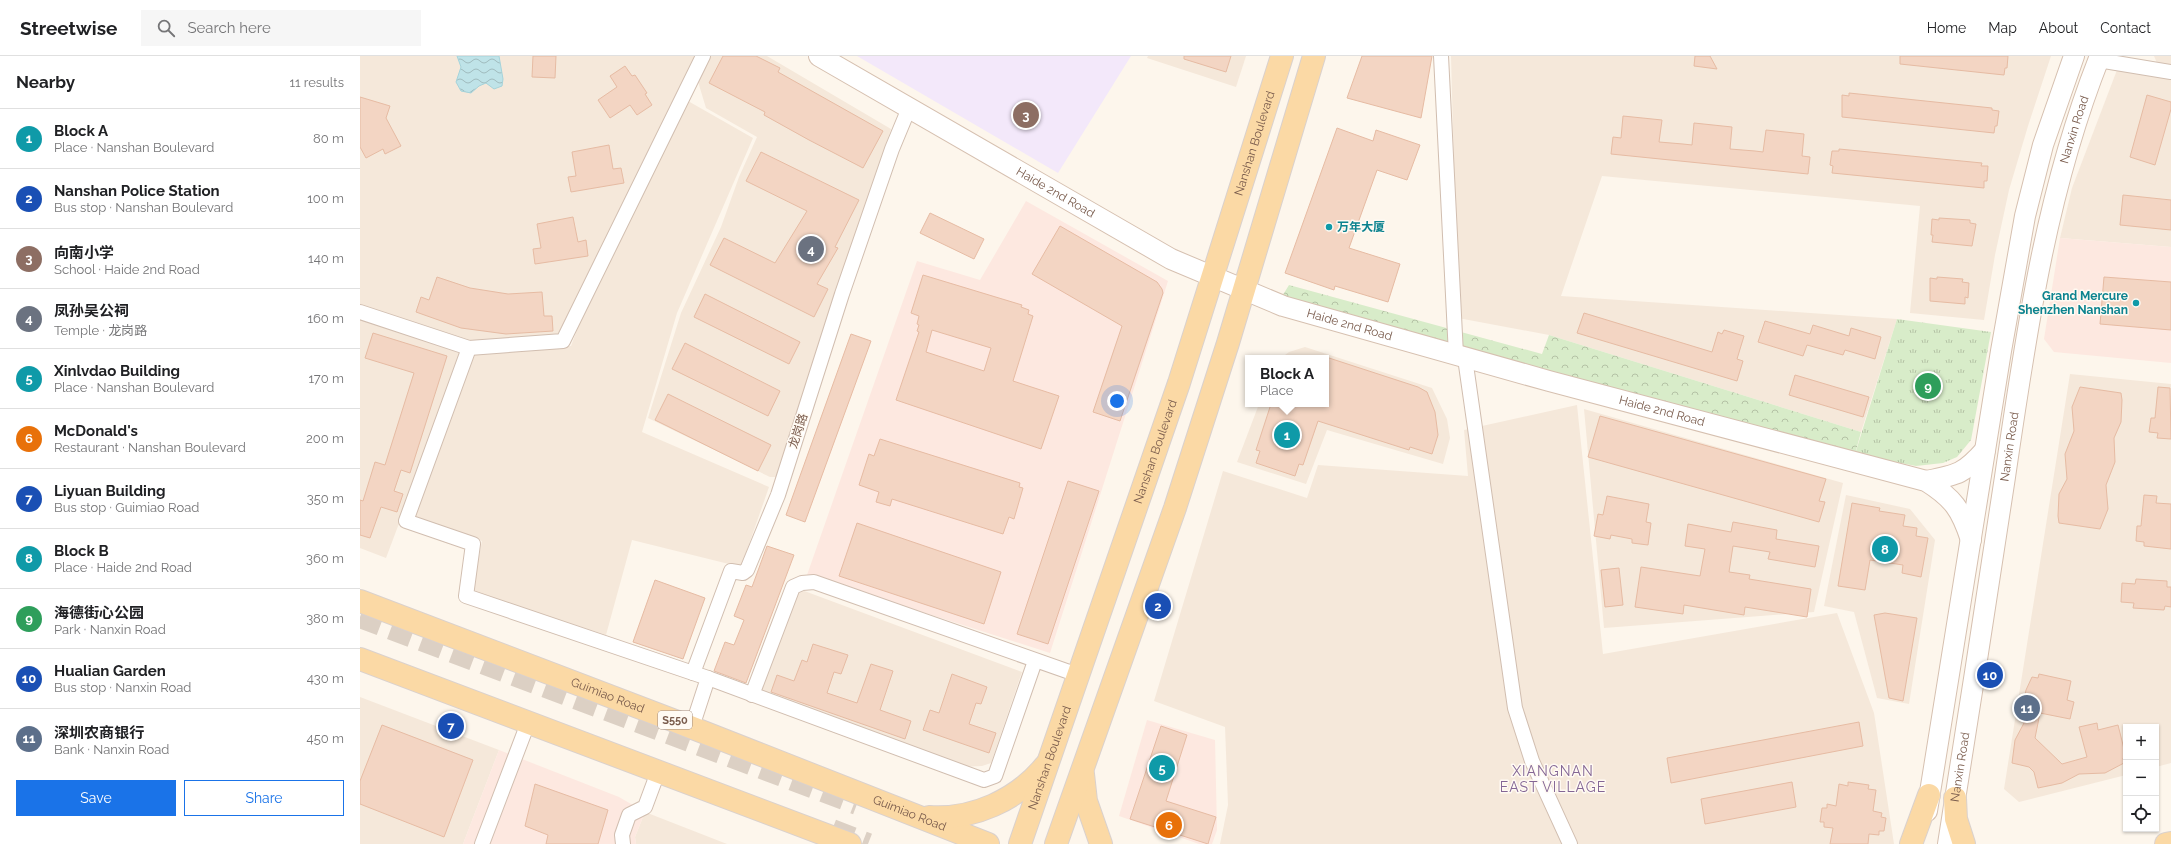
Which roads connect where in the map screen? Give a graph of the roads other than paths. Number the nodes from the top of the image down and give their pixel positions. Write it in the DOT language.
graph roads {
  1 [pos="703,56"];
  2 [pos="1282,56"];
  3 [pos="1314,56"];
  4 [pos="1441,56"];
  5 [pos="2074,56"];
  6 [pos="824,57"];
  7 [pos="2099,58"];
  8 [pos="2171,72"];
  9 [pos="909,108"];
  10 [pos="1212,276"];
  11 [pos="1244,290"];
  12 [pos="360,312"];
  13 [pos="469,348"];
  14 [pos="1460,357"];
  15 [pos="1985,450"];
  16 [pos="1926,481"];
  17 [pos="1971,540"];
  18 [pos="360,601"];
  19 [pos="360,659"];
  20 [pos="1035,661"];
  21 [pos="693,673"];
  22 [pos="1078,675"];
  23 [pos="708,678"];
  24 [pos="752,695"];
  25 [pos="528,723"];
  26 [pos="692,727"];
  27 [pos="1049,761"];
  28 [pos="1083,768"];
  29 [pos="658,772"];
  30 [pos="1929,795"];
  31 [pos="1955,798"];
  32 [pos="920,816"];
  33 [pos="2171,842"];
  34 [pos="482,844"];
  35 [pos="623,844"];
  36 [pos="850,844"];
  37 [pos="988,844"];
  38 [pos="1020,844"];
  39 [pos="1056,844"];
  40 [pos="1100,844"];
  41 [pos="1570,844"];
  42 [pos="1911,844"];
  43 [pos="1921,844"];
  44 [pos="1948,844"];
  45 [pos="1964,844"];
  46 [pos="2166,844"];
  1 -- 13 [label="street"];
  2 -- 10 [label="main road, Nanshan Boulevard"];
  3 -- 11 [label="main road"];
  4 -- 14 [label="street"];
  5 -- 15 [label="main road, Nanxin Road"];
  6 -- 9 [label="main road, Haide 2nd Road"];
  7 -- 8 [label="street"];
  7 -- 31 [label="main road, Nanxin Road"];
  9 -- 10 [label="main road, Haide 2nd Road"];
  9 -- 21 [label="street, 龙岗路"];
  10 -- 11 [label="main road, Haide 2nd Road"];
  10 -- 22 [label="main road, Nanshan Boulevard"];
  11 -- 14 [label="main road, Haide 2nd Road"];
  11 -- 28 [label="main road"];
  12 -- 13 [label="street"];
  13 -- 21 [label="street"];
  14 -- 16 [label="main road, Haide 2nd Road"];
  14 -- 41 [label="street"];
  15 -- 16 [label="main road, Haide 2nd Road"];
  15 -- 17 [label="main road, Nanxin Road"];
  16 -- 17 [label="main road, Haide 2nd Road"];
  17 -- 30 [label="main road, Nanxin Road"];
  18 -- 26 [label="main road, Guimiao Road / S550"];
  19 -- 25 [label="main road"];
  20 -- 22 [label="street"];
  20 -- 24 [label="street"];
  20 -- 24 [label="street"];
  21 -- 23 [label="street"];
  22 -- 27 [label="main road, Nanshan Boulevard"];
  23 -- 24 [label="street"];
  23 -- 26 [label="street"];
  25 -- 29 [label="main road"];
  25 -- 34 [label="street"];
  26 -- 32 [label="main road, Guimiao Road / S550"];
  27 -- 32 [label="main road"];
  27 -- 38 [label="main road, Nanshan Boulevard"];
  28 -- 39 [label="main road"];
  28 -- 40 [label="main road"];
  29 -- 35 [label="street"];
  29 -- 36 [label="main road"];
  30 -- 42 [label="main road"];
  30 -- 43 [label="main road, Nanxin Road"];
  31 -- 44 [label="main road, Nanxin Road"];
  31 -- 45 [label="main road"];
  32 -- 37 [label="main road, Guimiao Road / S550"];
  33 -- 46 [label="main road"];
}
